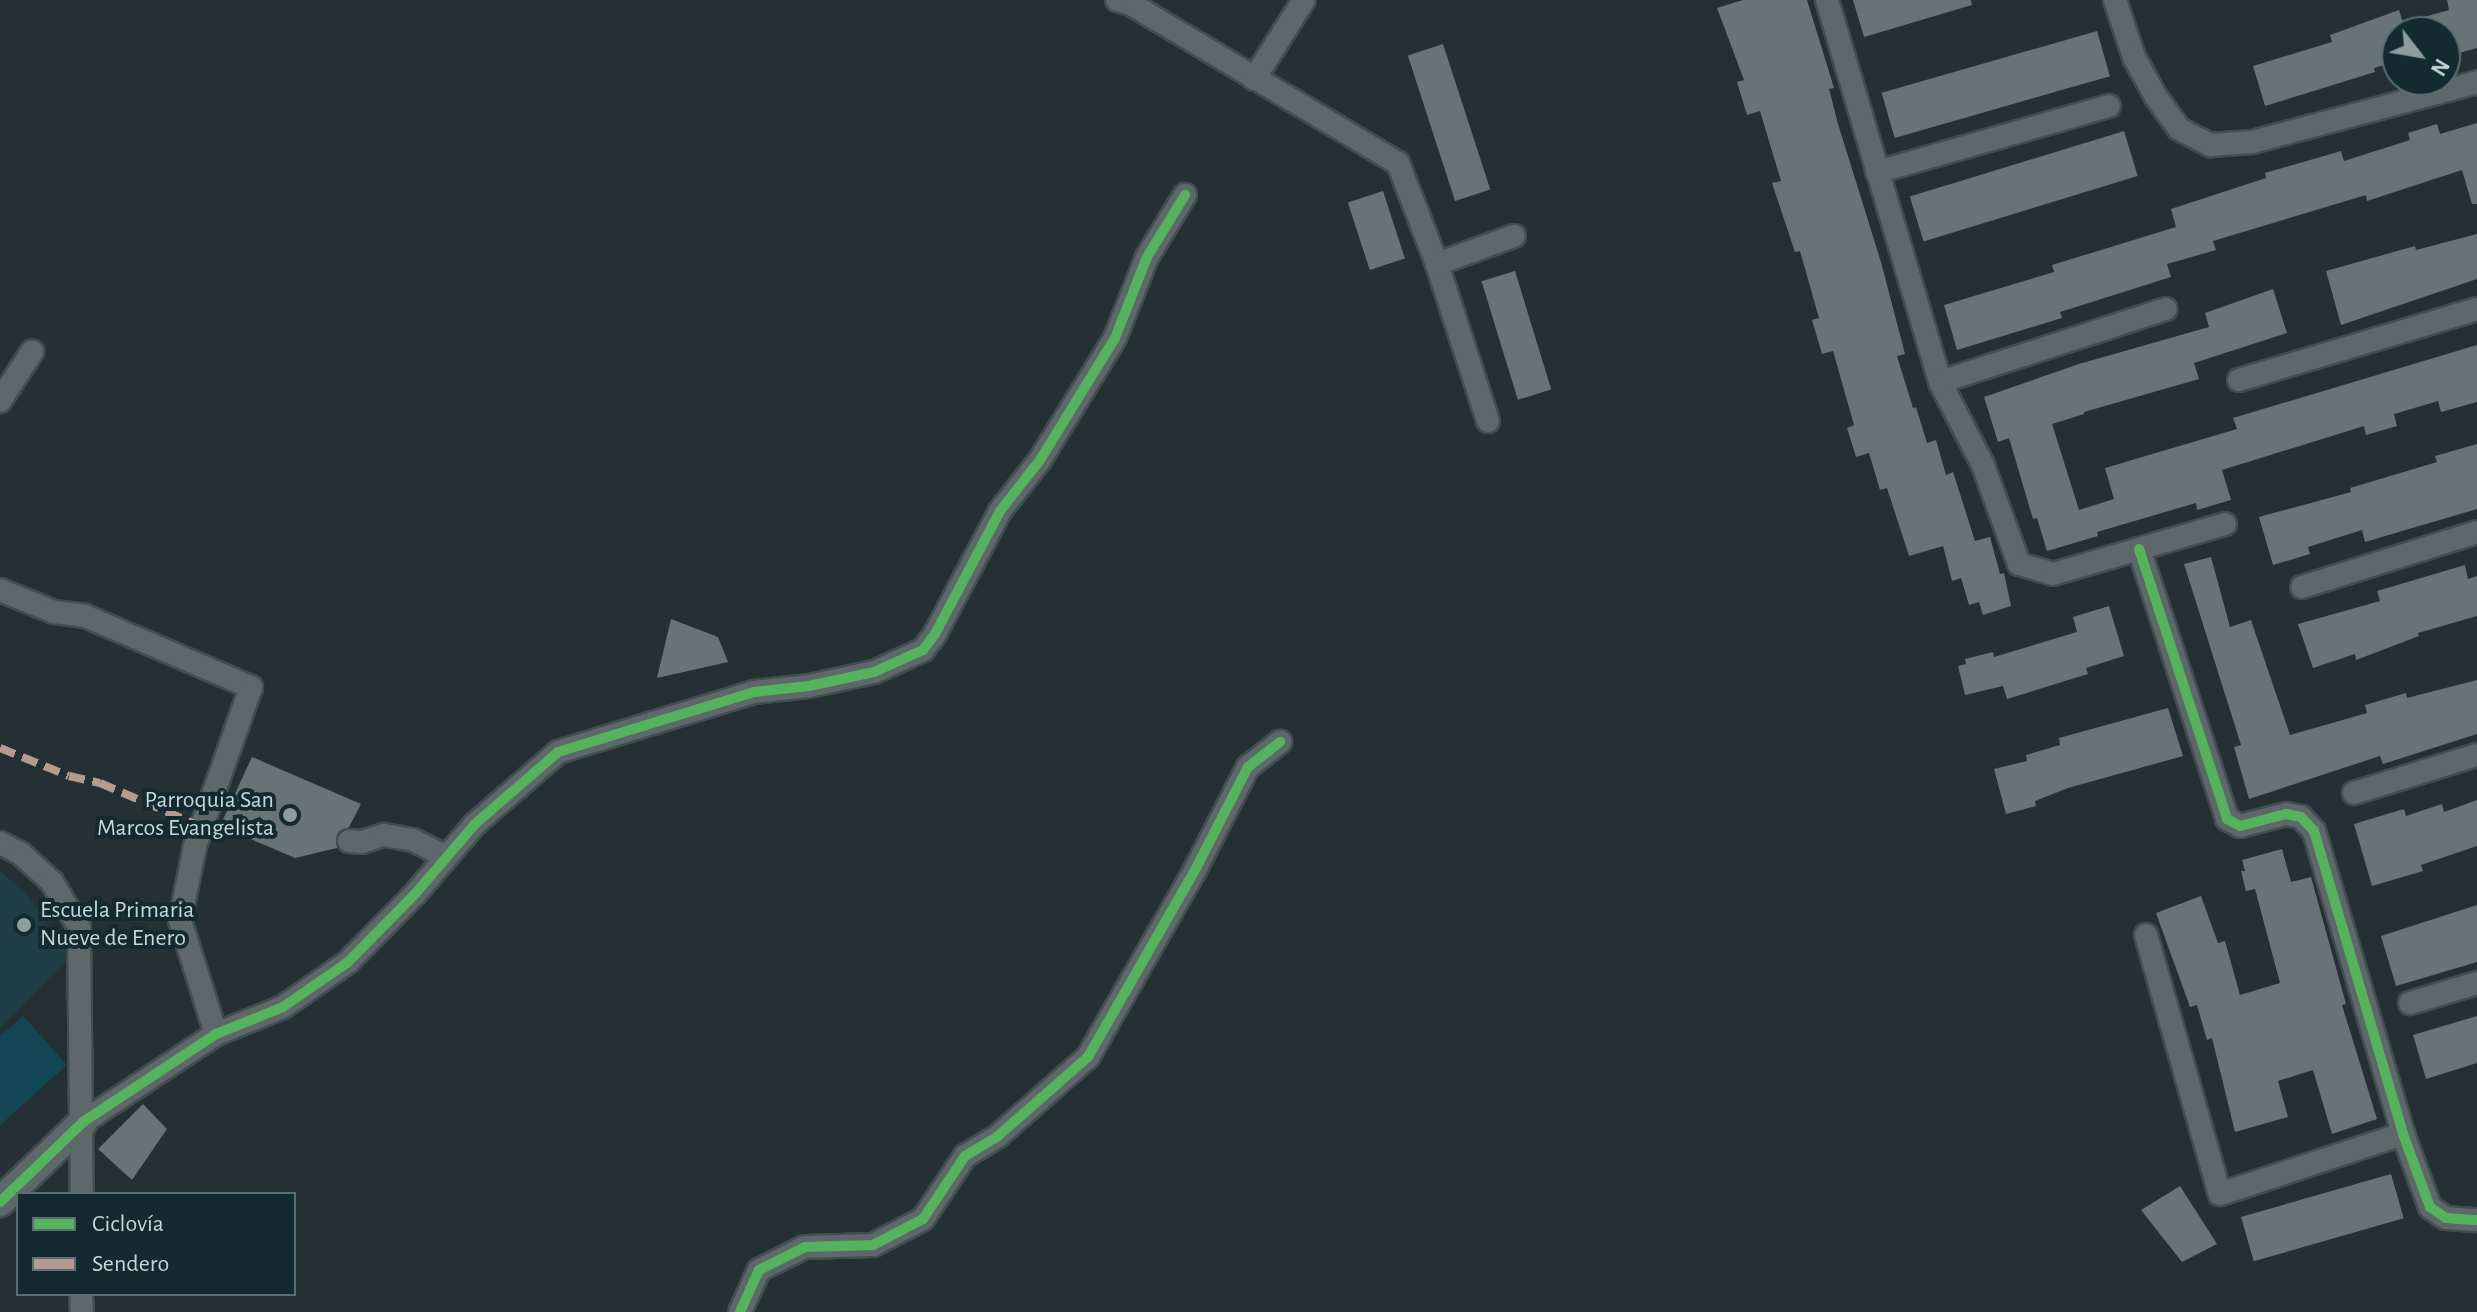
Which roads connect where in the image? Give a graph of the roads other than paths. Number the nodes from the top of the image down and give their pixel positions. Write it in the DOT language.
graph roads {
  1 [pos="1117,0"];
  2 [pos="1304,0"];
  3 [pos="1827,0"];
  4 [pos="2115,0"];
  5 [pos="1254,79"];
  6 [pos="2477,82"];
  7 [pos="2109,106"];
  8 [pos="1877,172"];
  9 [pos="1185,195"];
  10 [pos="1514,236"];
  11 [pos="1437,264"];
  12 [pos="2166,309"];
  13 [pos="2477,309"];
  14 [pos="32,352"];
  15 [pos="2239,380"];
  16 [pos="1940,382"];
  17 [pos="0,401"];
  18 [pos="1488,421"];
  19 [pos="2225,524"];
  20 [pos="2477,532"];
  21 [pos="2139,549"];
  22 [pos="2302,587"];
  23 [pos="0,590"];
  24 [pos="1280,742"];
  25 [pos="2477,755"];
  26 [pos="2354,793"];
  27 [pos="349,841"];
  28 [pos="0,843"];
  29 [pos="444,856"];
  30 [pos="2146,935"];
  31 [pos="2477,983"];
  32 [pos="2410,1003"];
  33 [pos="216,1034"];
  34 [pos="83,1122"];
  35 [pos="2403,1134"];
  36 [pos="82,1192"];
  37 [pos="0,1202"];
  38 [pos="2477,1220"];
  39 [pos="740,1312"];
  1 -- 5 [label="street"];
  2 -- 5 [label="street"];
  3 -- 8 [label="street"];
  4 -- 6 [label="street"];
  5 -- 11 [label="street"];
  7 -- 8 [label="street"];
  8 -- 16 [label="street"];
  9 -- 29 [label="street"];
  10 -- 11 [label="street"];
  11 -- 18 [label="street"];
  12 -- 16 [label="street"];
  13 -- 15 [label="street"];
  14 -- 17 [label="street"];
  16 -- 21 [label="street"];
  19 -- 21 [label="street"];
  20 -- 22 [label="street"];
  21 -- 35 [label="street"];
  23 -- 33 [label="street"];
  24 -- 39 [label="street"];
  25 -- 26 [label="street"];
  27 -- 29 [label="street"];
  28 -- 34 [label="street"];
  29 -- 33 [label="street"];
  30 -- 35 [label="street"];
  31 -- 32 [label="street"];
  33 -- 34 [label="street"];
  34 -- 36 [label="street"];
  34 -- 37 [label="street"];
  35 -- 38 [label="street"];
}
